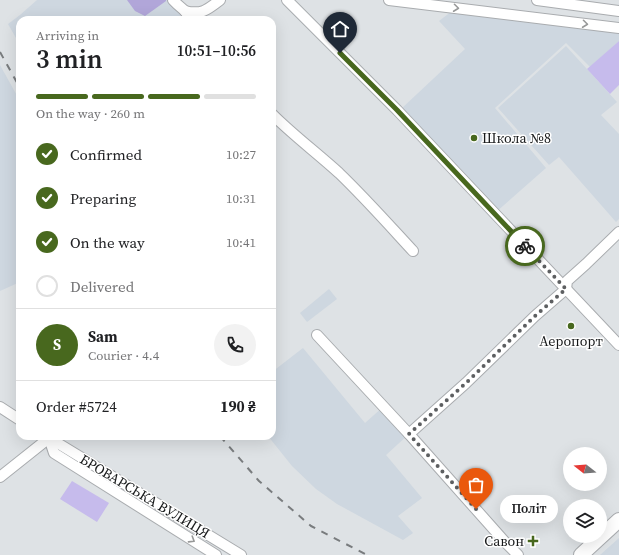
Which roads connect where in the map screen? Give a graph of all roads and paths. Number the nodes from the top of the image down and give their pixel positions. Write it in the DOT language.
graph roads {
  1 [pos="173,0"];
  2 [pos="220,0"];
  3 [pos="287,0"];
  4 [pos="389,0"];
  5 [pos="537,0"];
  6 [pos="619,10"];
  7 [pos="185,11"];
  8 [pos="188,16"];
  9 [pos="617,28"];
  10 [pos="276,118"];
  11 [pos="619,232"];
  12 [pos="413,251"];
  13 [pos="566,289"];
  14 [pos="317,335"];
  15 [pos="619,345"];
  16 [pos="0,407"];
  17 [pos="16,417"];
  18 [pos="409,434"];
  19 [pos="44,440"];
  20 [pos="49,440"];
  21 [pos="53,440"];
  22 [pos="0,477"];
  23 [pos="619,520"];
  24 [pos="619,530"];
  25 [pos="216,555"];
  26 [pos="241,555"];
  27 [pos="518,555"];
  28 [pos="581,555"];
  29 [pos="592,555"];
  1 -- 7 [label="street"];
  2 -- 7 [label="street"];
  3 -- 13 [label="street"];
  4 -- 9 [label="street, one-way"];
  5 -- 6 [label="street"];
  6 -- 9 [label="street"];
  7 -- 8 [label="street"];
  10 -- 12 [label="street"];
  11 -- 13 [label="street"];
  13 -- 15 [label="street"];
  13 -- 18 [label="street"];
  14 -- 18 [label="street"];
  16 -- 17 [label="street"];
  18 -- 27 [label="street"];
  19 -- 22 [label="street"];
  20 -- 25 [label="street, БРОВАРСЬКА ВУЛИЦЯ, one-way"];
  21 -- 26 [label="street, БРОВАРСЬКА ВУЛИЦЯ"];
  23 -- 28 [label="highway"];
  24 -- 29 [label="highway"];
}
